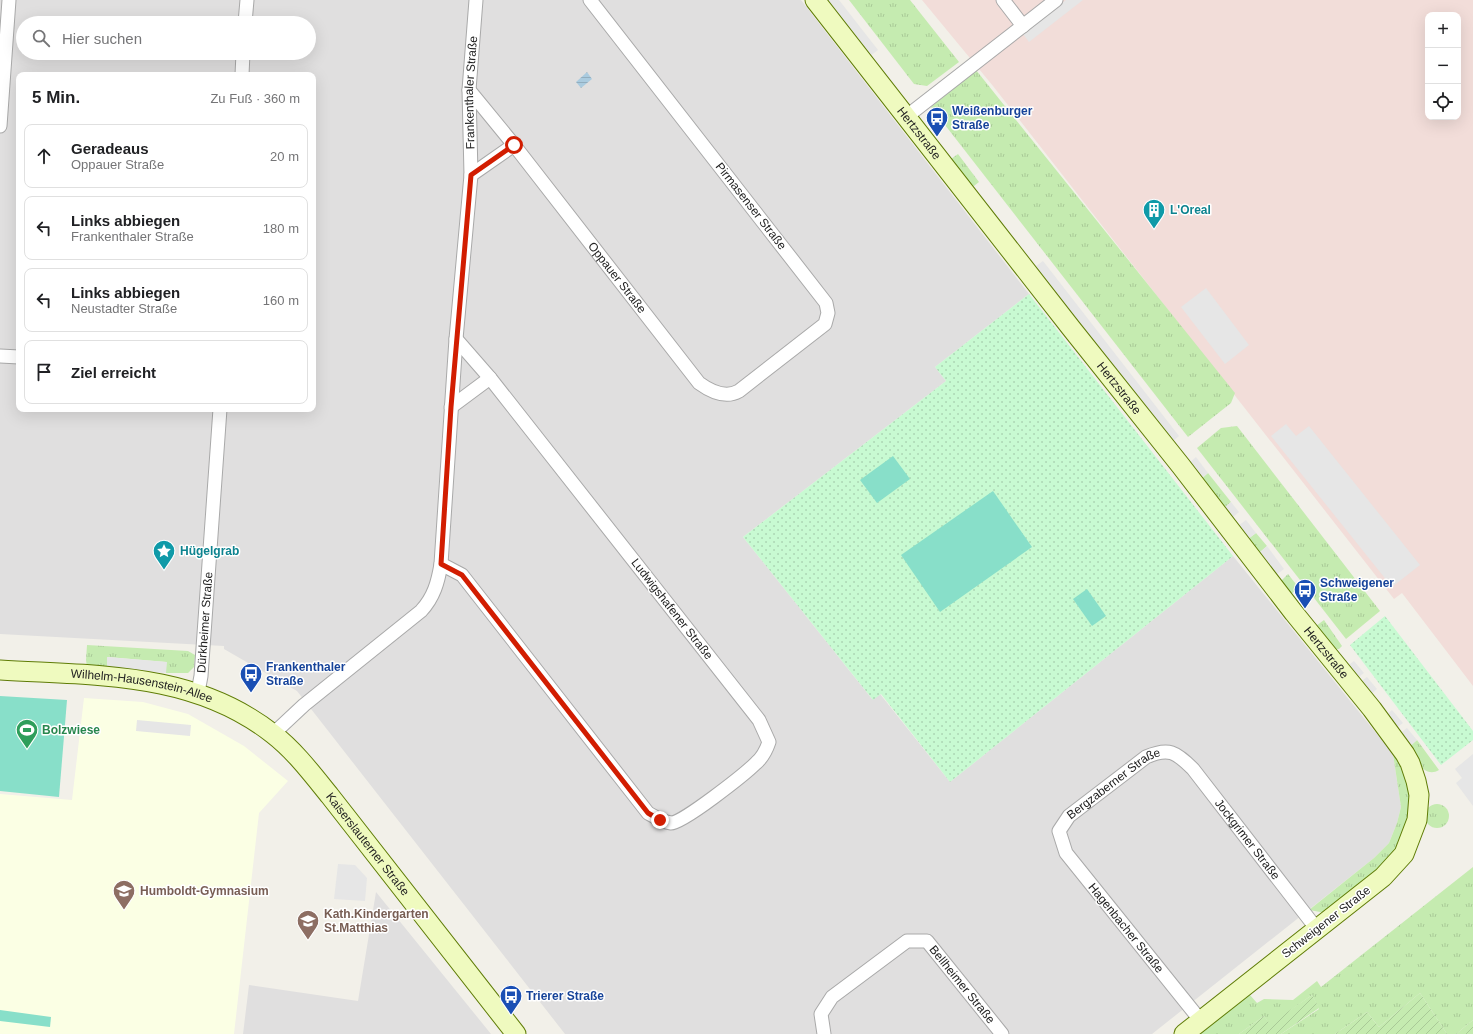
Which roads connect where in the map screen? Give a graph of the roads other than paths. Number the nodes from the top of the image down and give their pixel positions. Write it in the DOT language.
graph roads {
  1 [pos="9,0"];
  2 [pos="247,0"];
  3 [pos="476,0"];
  4 [pos="590,0"];
  5 [pos="815,0"];
  6 [pos="1003,0"];
  7 [pos="1056,0"];
  8 [pos="246,16"];
  9 [pos="1023,26"];
  10 [pos="243,60"];
  11 [pos="242,72"];
  12 [pos="468,90"];
  13 [pos="906,117"];
  14 [pos="0,126"];
  15 [pos="514,145"];
  16 [pos="471,175"];
  17 [pos="456,339"];
  18 [pos="0,356"];
  19 [pos="16,357"];
  20 [pos="490,378"];
  21 [pos="730,394"];
  22 [pos="451,407"];
  23 [pos="220,412"];
  24 [pos="441,564"];
  25 [pos="0,670"];
  26 [pos="198,692"];
  27 [pos="273,734"];
  28 [pos="1176,754"];
  29 [pos="1416,781"];
  30 [pos="1059,831"];
  31 [pos="1316,928"];
  32 [pos="1201,1021"];
  33 [pos="823,1033"];
  34 [pos="516,1034"];
  35 [pos="1002,1034"];
  36 [pos="1184,1034"];
  1 -- 14 [label="street"];
  2 -- 8 [label="street"];
  3 -- 12 [label="street, Frankenthaler Straße"];
  4 -- 21 [label="street, Pirmasenser Straße"];
  5 -- 13 [label="main road, Hertzstraße"];
  6 -- 9 [label="street"];
  7 -- 9 [label="street"];
  9 -- 13 [label="street"];
  10 -- 11 [label="street"];
  12 -- 15 [label="street, Oppauer Straße"];
  12 -- 16 [label="street, Frankenthaler Straße"];
  13 -- 29 [label="main road, Hertzstraße"];
  15 -- 16 [label="street"];
  15 -- 21 [label="street, Oppauer Straße"];
  16 -- 17 [label="street, Frankenthaler Straße"];
  17 -- 20 [label="street, Ludwigshafener Straße"];
  17 -- 22 [label="street, Frankenthaler Straße"];
  18 -- 19 [label="street"];
  20 -- 22 [label="street"];
  20 -- 24 [label="street, Ludwigshafener Straße"];
  22 -- 24 [label="street, Frankenthaler Straße"];
  23 -- 26 [label="street, Dürkheimer Straße"];
  24 -- 27 [label="street, Frankenthaler Straße"];
  25 -- 26 [label="main road, Wilhelm-Hausenstein-Allee"];
  26 -- 27 [label="main road, Wilhelm-Hausenstein-Allee"];
  27 -- 34 [label="main road, Kaiserslauterner Straße"];
  28 -- 30 [label="street, Bergzaberner Straße"];
  28 -- 31 [label="street, Jockgrimer Straße"];
  29 -- 31 [label="main road, Schweigener Straße"];
  30 -- 32 [label="street, Hagenbacher Straße"];
  31 -- 32 [label="main road, Schweigener Straße"];
  32 -- 36 [label="main road, Schweigener Straße"];
  33 -- 35 [label="street, Bellheimer Straße"];
}
